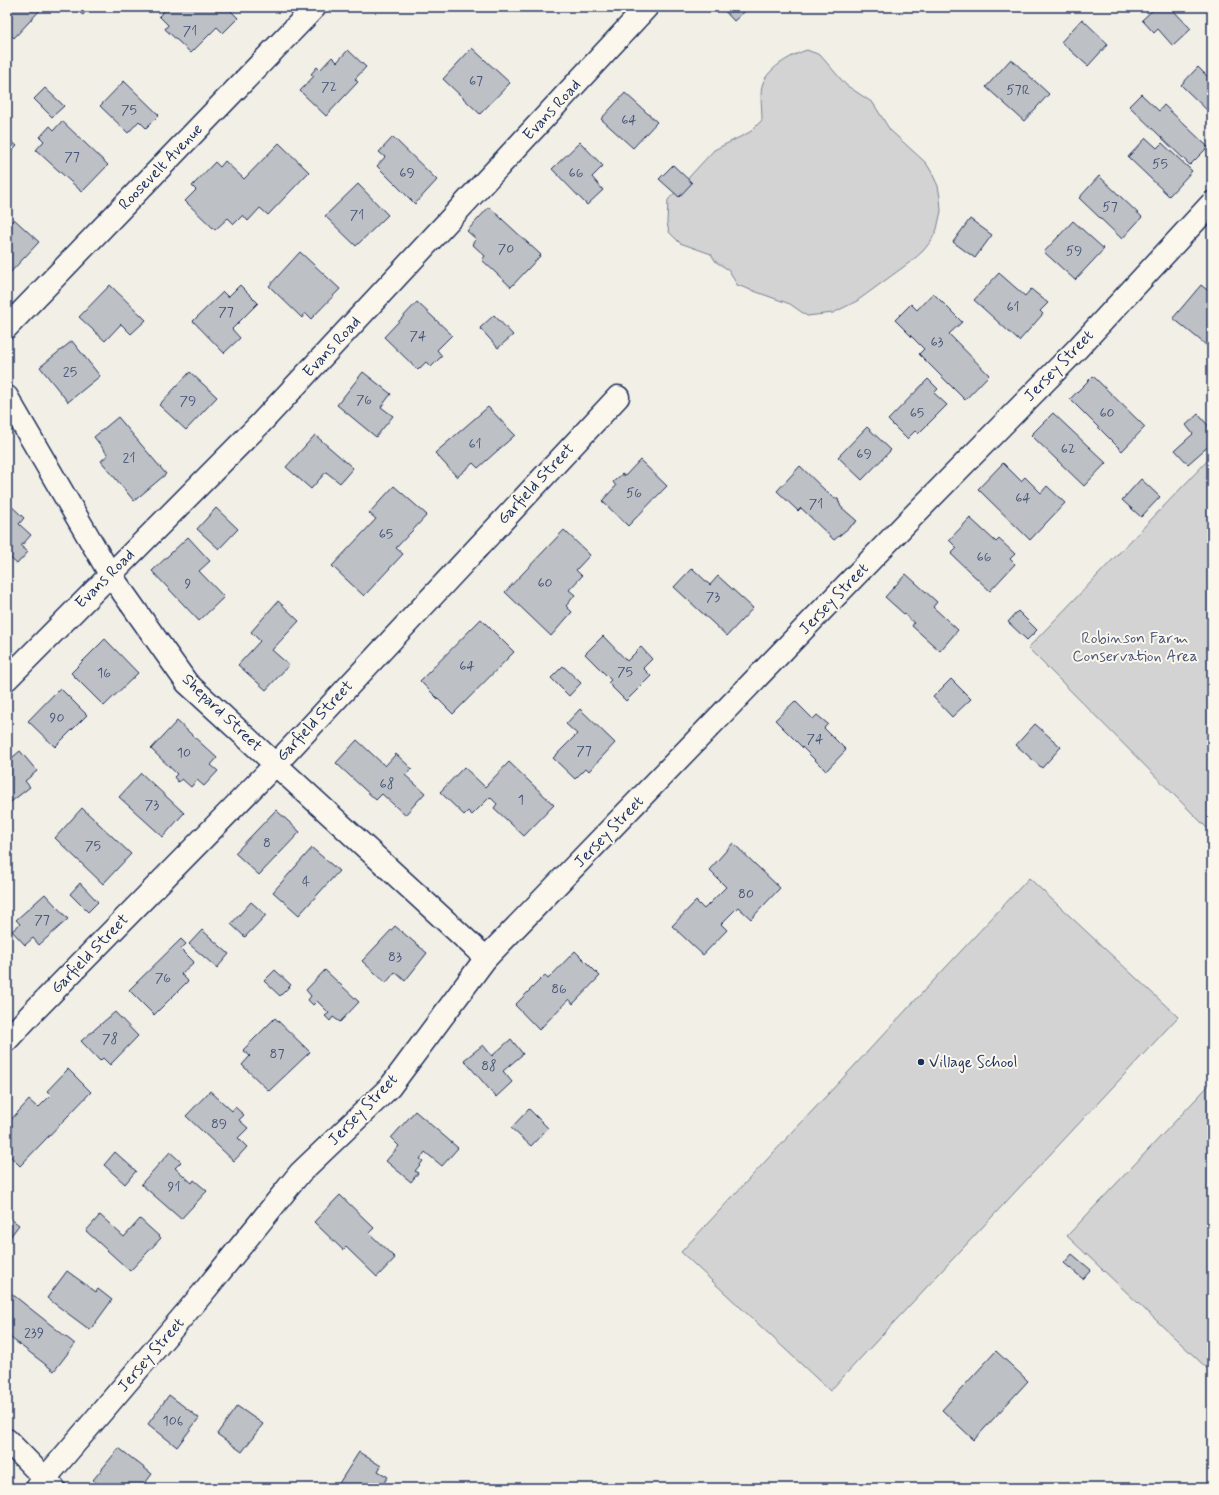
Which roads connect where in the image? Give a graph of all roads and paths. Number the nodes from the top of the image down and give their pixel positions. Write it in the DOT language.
graph roads {
  1 [pos="315,7"];
  2 [pos="647,7"];
  3 [pos="1212,204"];
  4 [pos="7,327"];
  5 [pos="7,397"];
  6 [pos="618,397"];
  7 [pos="110,574"];
  8 [pos="7,679"];
  9 [pos="275,765"];
  10 [pos="486,958"];
  11 [pos="7,1040"];
  12 [pos="7,1440"];
  13 [pos="46,1485"];
  1 -- 4 [label="street, Roosevelt Avenue"];
  2 -- 7 [label="street, Evans Road"];
  3 -- 10 [label="street, Jersey Street"];
  5 -- 7 [label="street, Shepard Street"];
  6 -- 9 [label="street, Garfield Street"];
  7 -- 8 [label="street, Evans Road"];
  7 -- 9 [label="street, Shepard Street"];
  9 -- 10 [label="street, Shepard Street"];
  9 -- 11 [label="street, Garfield Street"];
  10 -- 13 [label="street, Jersey Street"];
  12 -- 13 [label="street"];
}
